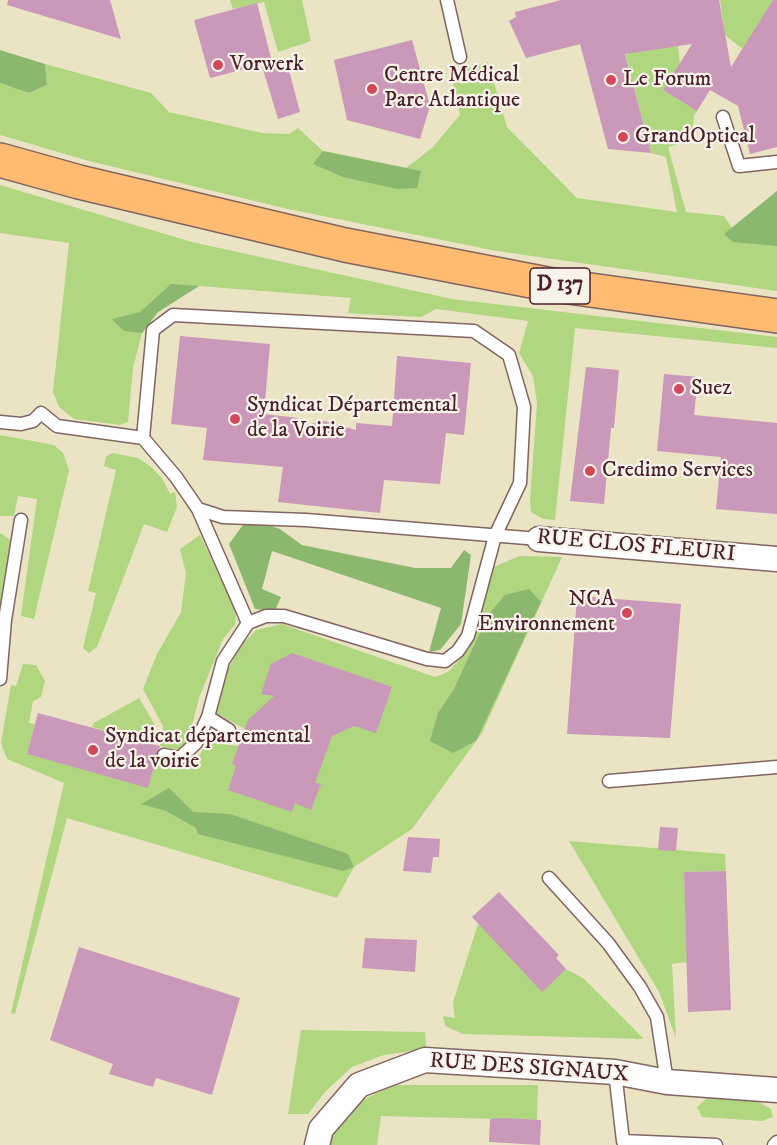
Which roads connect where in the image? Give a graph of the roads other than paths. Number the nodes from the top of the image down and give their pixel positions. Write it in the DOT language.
graph roads {
  1 [pos="447,0"];
  2 [pos="460,57"];
  3 [pos="723,117"];
  4 [pos="0,160"];
  5 [pos="777,162"];
  6 [pos="777,316"];
  7 [pos="0,422"];
  8 [pos="142,438"];
  9 [pos="198,509"];
  10 [pos="21,520"];
  11 [pos="495,536"];
  12 [pos="539,539"];
  13 [pos="777,559"];
  14 [pos="248,623"];
  15 [pos="0,679"];
  16 [pos="208,717"];
  17 [pos="229,730"];
  18 [pos="164,755"];
  19 [pos="777,767"];
  20 [pos="609,781"];
  21 [pos="549,878"];
  22 [pos="615,1072"];
  23 [pos="667,1082"];
  24 [pos="777,1090"];
  25 [pos="777,1142"];
  26 [pos="317,1145"];
  27 [pos="716,1145"];
  28 [pos="774,1145"];
  1 -- 2 [label="lane"];
  3 -- 5 [label="lane"];
  4 -- 6 [label="main road, D 137"];
  7 -- 8 [label="lane"];
  8 -- 9 [label="lane"];
  8 -- 11 [label="lane"];
  9 -- 11 [label="lane, RUE CLOS FLEURI"];
  9 -- 14 [label="lane"];
  10 -- 15 [label="lane"];
  11 -- 12 [label="lane, RUE CLOS FLEURI"];
  11 -- 14 [label="lane"];
  12 -- 13 [label="street, RUE CLOS FLEURI"];
  14 -- 16 [label="lane"];
  16 -- 17 [label="lane"];
  16 -- 18 [label="lane"];
  19 -- 20 [label="lane"];
  21 -- 23 [label="lane"];
  22 -- 23 [label="street, RUE DES SIGNAUX"];
  22 -- 26 [label="street, RUE DES SIGNAUX"];
  22 -- 27 [label="lane"];
  23 -- 24 [label="street, RUE DES SIGNAUX"];
  25 -- 28 [label="lane"];
}
